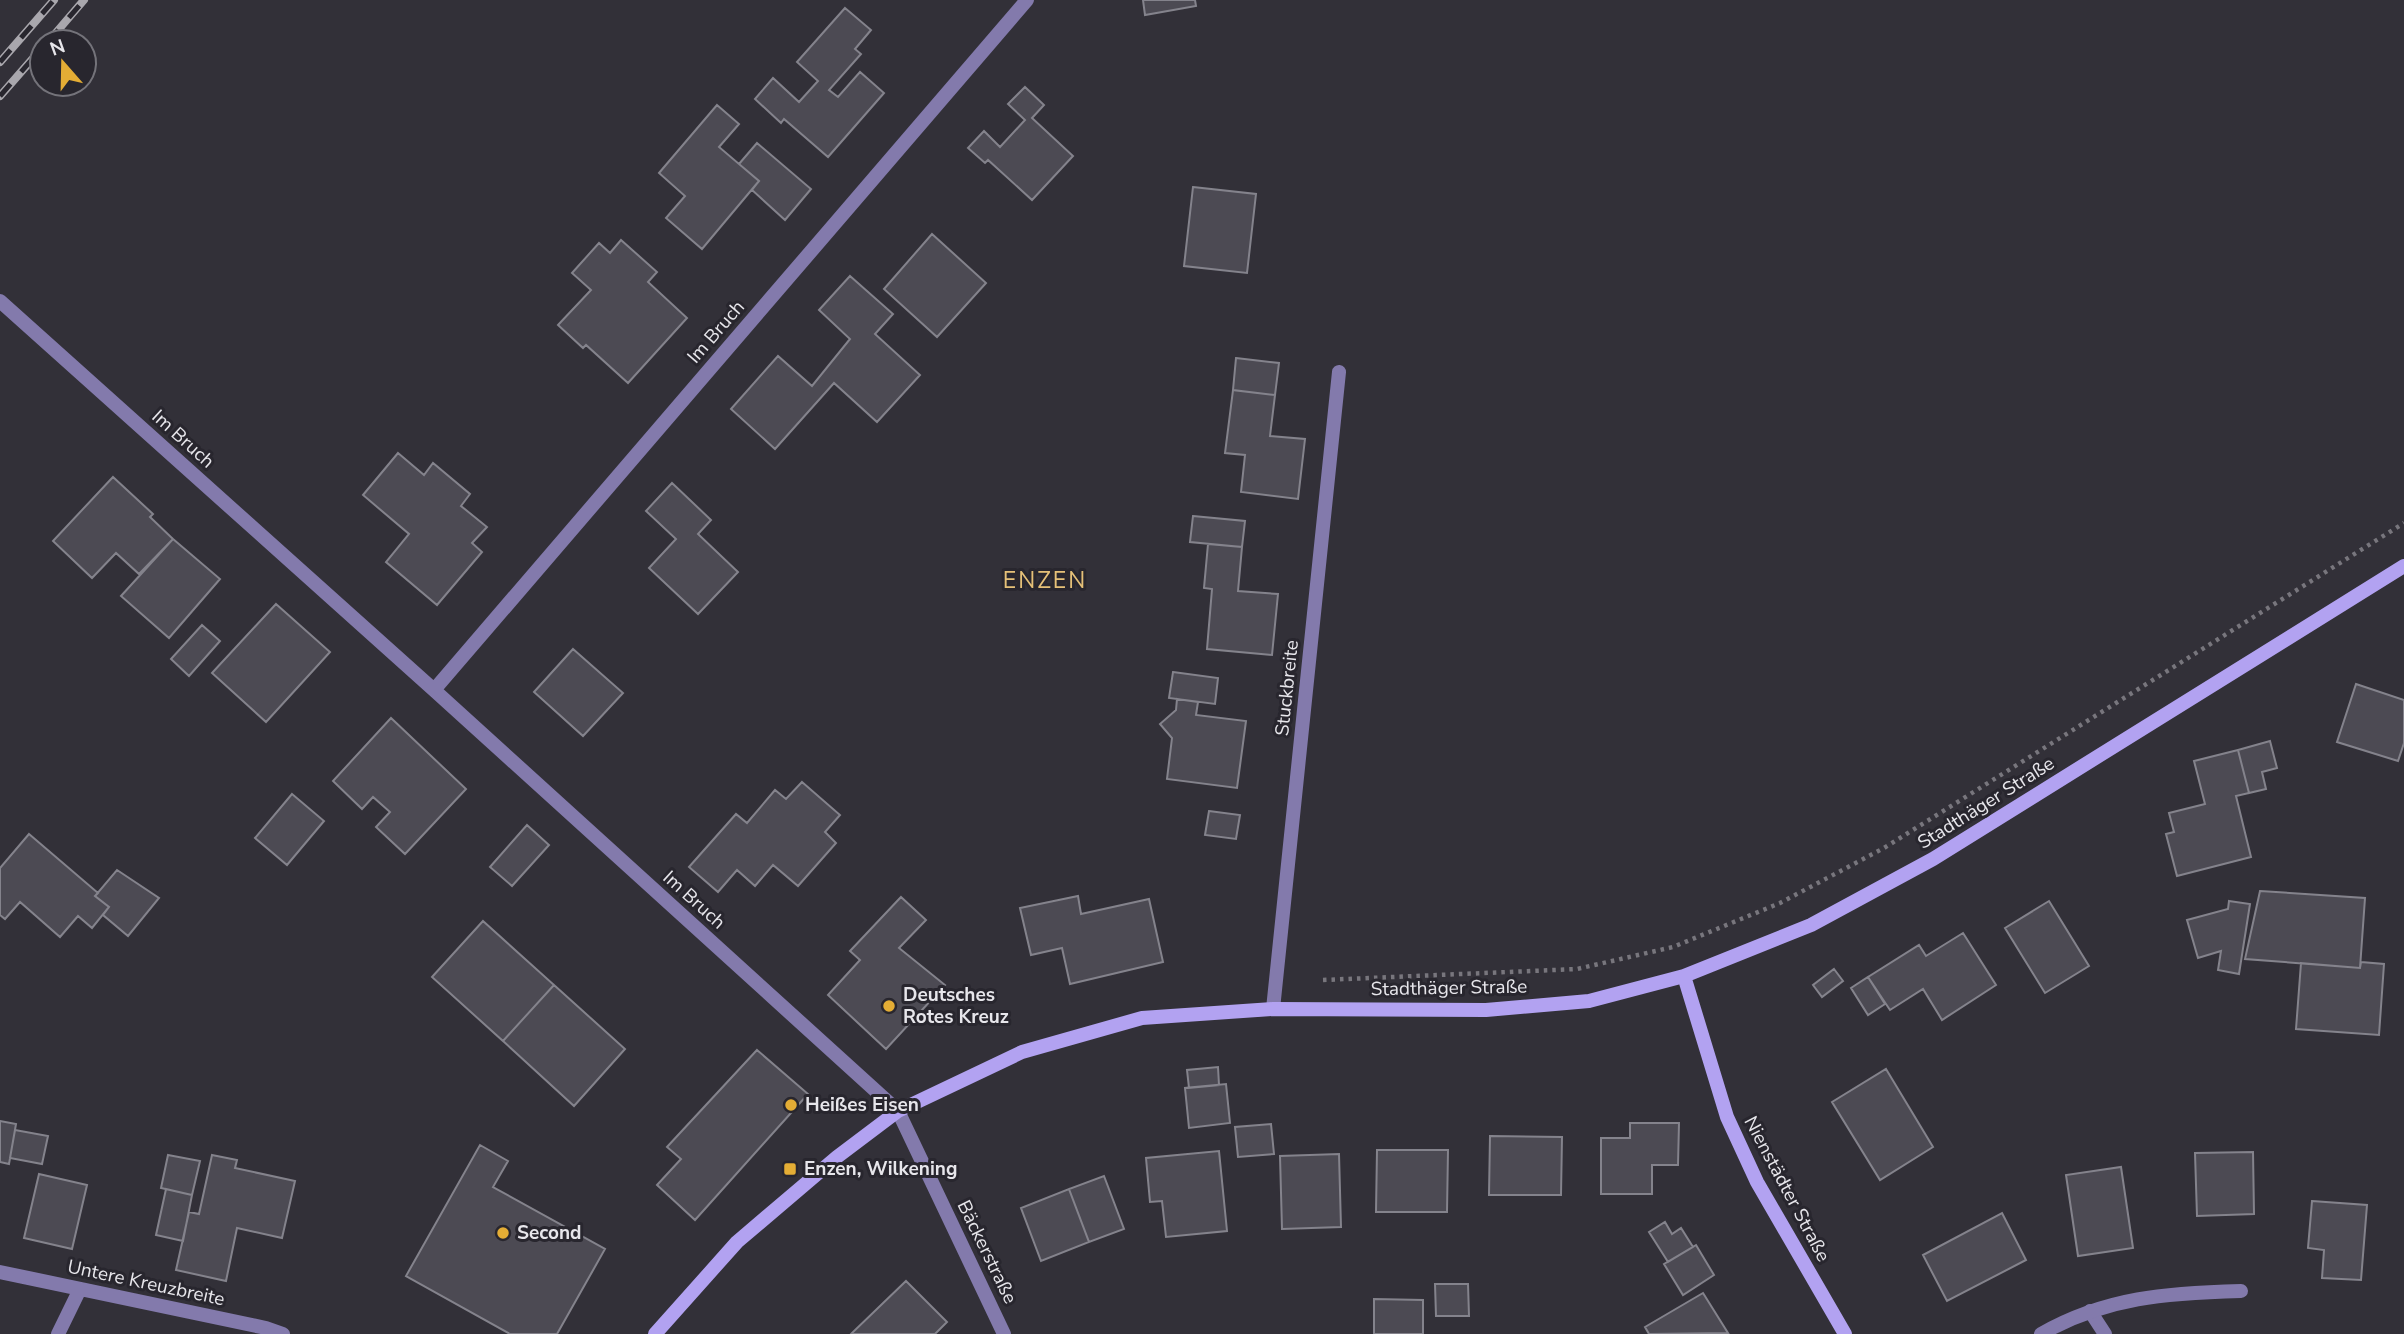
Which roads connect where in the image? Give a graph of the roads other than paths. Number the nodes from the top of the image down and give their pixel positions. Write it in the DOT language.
graph roads {
  1 [pos="1027,0"];
  2 [pos="0,301"];
  3 [pos="1339,372"];
  4 [pos="2404,566"];
  5 [pos="433,690"];
  6 [pos="1684,976"];
  7 [pos="1273,1009"];
  8 [pos="898,1111"];
  9 [pos="0,1272"];
  10 [pos="80,1289"];
  11 [pos="2241,1291"];
  12 [pos="2090,1311"];
  13 [pos="58,1334"];
  14 [pos="283,1334"];
  15 [pos="655,1334"];
  16 [pos="1004,1334"];
  17 [pos="1844,1334"];
  18 [pos="2041,1334"];
  19 [pos="2105,1334"];
  1 -- 5 [label="street, Im Bruch"];
  2 -- 5 [label="street, Im Bruch"];
  3 -- 7 [label="street, Stuckbreite"];
  4 -- 6 [label="main road, Stadthäger Straße"];
  5 -- 8 [label="street, Im Bruch"];
  6 -- 7 [label="main road, Stadthäger Straße"];
  6 -- 17 [label="main road, Nienstädter Straße"];
  7 -- 8 [label="main road, Stadthäger Straße"];
  8 -- 15 [label="main road, Stadthäger Straße"];
  8 -- 16 [label="street, Bäckerstraße"];
  9 -- 10 [label="street, Untere Kreuzbreite"];
  10 -- 13 [label="street"];
  10 -- 14 [label="street, Untere Kreuzbreite"];
  11 -- 12 [label="street"];
  12 -- 18 [label="street"];
  12 -- 19 [label="street"];
}
